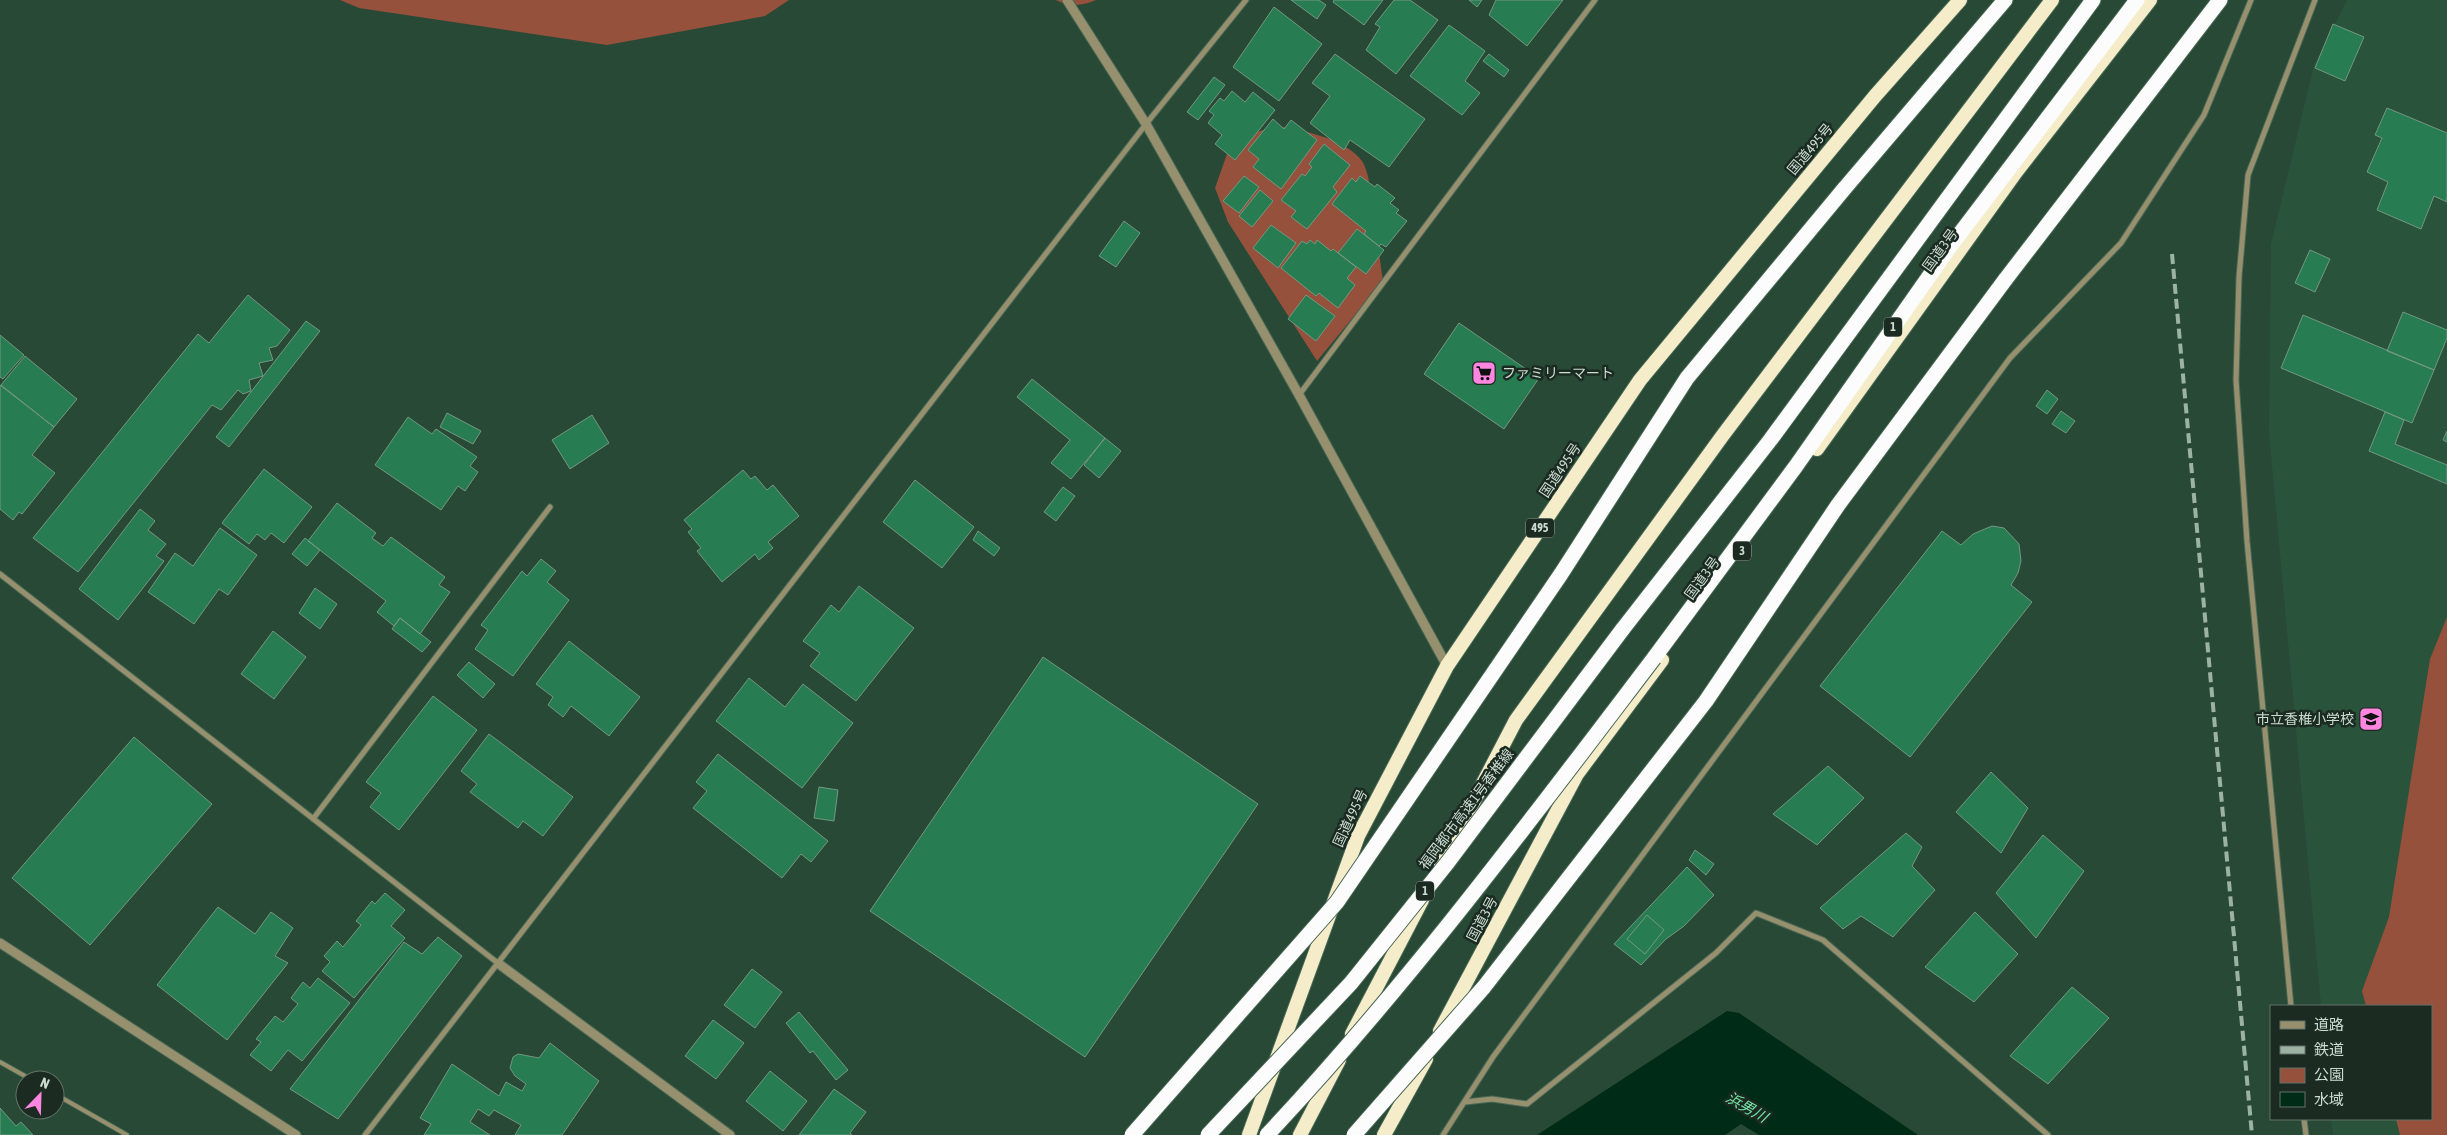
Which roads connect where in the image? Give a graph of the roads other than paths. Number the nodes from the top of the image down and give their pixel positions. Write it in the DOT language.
graph roads {
  1 [pos="1067,0"];
  2 [pos="1246,0"];
  3 [pos="1595,0"];
  4 [pos="1960,0"];
  5 [pos="2006,0"];
  6 [pos="2052,0"];
  7 [pos="2093,0"];
  8 [pos="2137,0"];
  9 [pos="2150,0"];
  10 [pos="2220,0"];
  11 [pos="2251,0"];
  12 [pos="2315,0"];
  13 [pos="1146,124"];
  14 [pos="1299,395"];
  15 [pos="550,507"];
  16 [pos="0,574"];
  17 [pos="1446,666"];
  18 [pos="313,819"];
  19 [pos="0,943"];
  20 [pos="499,964"];
  21 [pos="2291,1005"];
  22 [pos="0,1062"];
  23 [pos="15,1070"];
  24 [pos="65,1100"];
  25 [pos="1465,1102"];
  26 [pos="2304,1120"];
  27 [pos="127,1135"];
  28 [pos="296,1135"];
  29 [pos="365,1135"];
  30 [pos="730,1135"];
  31 [pos="1132,1135"];
  32 [pos="1208,1135"];
  33 [pos="1249,1135"];
  34 [pos="1266,1135"];
  35 [pos="1300,1135"];
  36 [pos="1354,1135"];
  37 [pos="1384,1135"];
  38 [pos="1443,1135"];
  39 [pos="2048,1135"];
  40 [pos="2306,1135"];
  1 -- 13 [label="street"];
  2 -- 13 [label="street"];
  3 -- 14 [label="street"];
  4 -- 17 [label="highway, 国道495号 / 495"];
  5 -- 31 [label="highway, bridge"];
  6 -- 35 [label="highway"];
  7 -- 32 [label="highway, 福岡都市高速1号香椎線 / 1, bridge"];
  8 -- 34 [label="highway, 1, bridge"];
  9 -- 37 [label="highway, 国道3号 / 3"];
  10 -- 36 [label="highway, bridge"];
  11 -- 25 [label="street"];
  12 -- 21 [label="street"];
  13 -- 14 [label="street"];
  13 -- 20 [label="street"];
  14 -- 17 [label="street"];
  15 -- 18 [label="street"];
  16 -- 18 [label="street"];
  17 -- 33 [label="highway, 国道495号 / 495"];
  18 -- 20 [label="street"];
  19 -- 28 [label="street"];
  20 -- 29 [label="street"];
  20 -- 30 [label="street"];
  22 -- 23 [label="lane"];
  24 -- 27 [label="lane"];
  25 -- 38 [label="street"];
  25 -- 39 [label="street"];
  26 -- 40 [label="street"];
}
